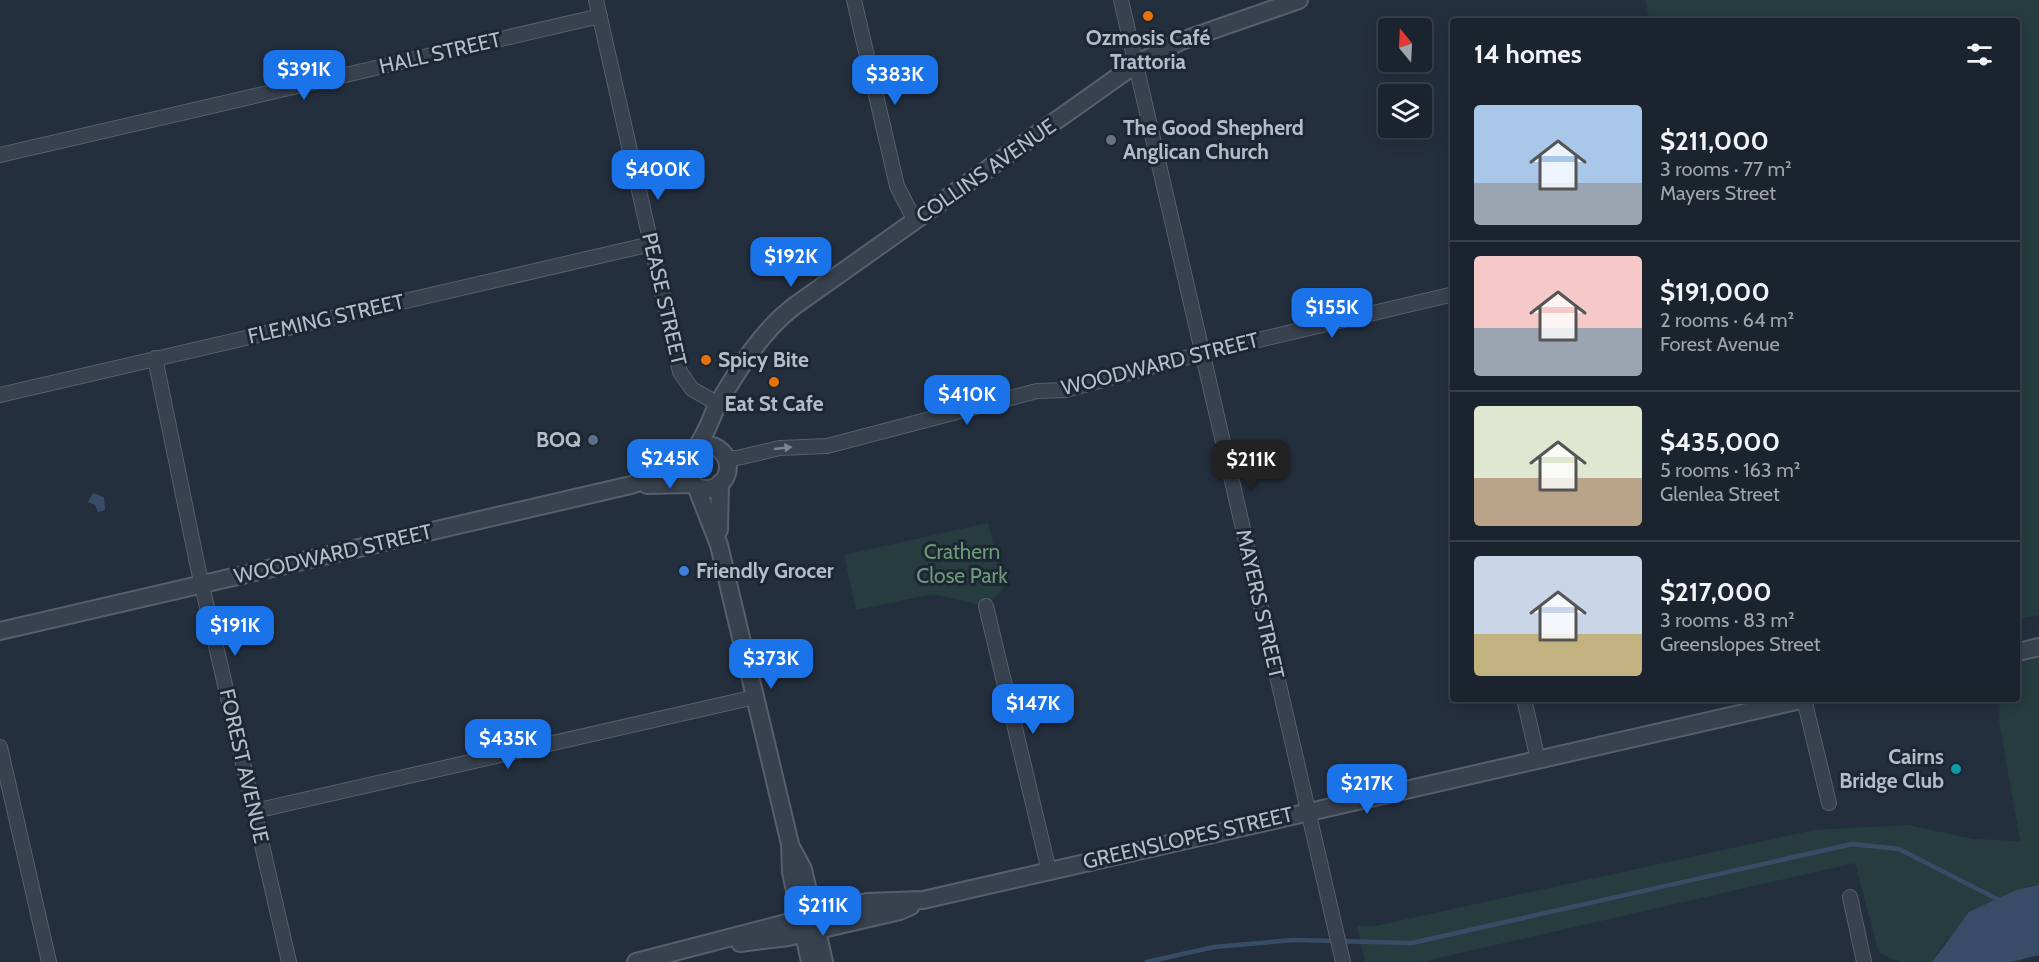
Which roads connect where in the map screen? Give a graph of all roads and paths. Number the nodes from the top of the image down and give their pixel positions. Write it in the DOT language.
graph roads {
  1 [pos="596,0"];
  2 [pos="854,0"];
  3 [pos="1121,0"];
  4 [pos="1299,0"];
  5 [pos="600,16"];
  6 [pos="1136,64"];
  7 [pos="0,155"];
  8 [pos="915,221"];
  9 [pos="651,244"];
  10 [pos="1450,295"];
  11 [pos="1203,353"];
  12 [pos="155,358"];
  13 [pos="0,395"];
  14 [pos="718,404"];
  15 [pos="691,453"];
  16 [pos="724,455"];
  17 [pos="720,483"];
  18 [pos="631,485"];
  19 [pos="694,485"];
  20 [pos="719,545"];
  21 [pos="202,584"];
  22 [pos="986,606"];
  23 [pos="0,631"];
  24 [pos="2039,647"];
  25 [pos="2020,652"];
  26 [pos="755,697"];
  27 [pos="1525,702"];
  28 [pos="1792,702"];
  29 [pos="1806,702"];
  30 [pos="0,747"];
  31 [pos="1538,760"];
  32 [pos="1829,803"];
  33 [pos="1308,810"];
  34 [pos="255,811"];
  35 [pos="1049,871"];
  36 [pos="1850,897"];
  37 [pos="810,924"];
  38 [pos="1341,957"];
  39 [pos="49,962"];
  40 [pos="289,962"];
  41 [pos="636,962"];
  42 [pos="810,962"];
  43 [pos="824,962"];
  44 [pos="1864,962"];
  1 -- 5 [label="street, PEASE STREET"];
  2 -- 8 [label="street"];
  3 -- 6 [label="street, MAYERS STREET"];
  4 -- 6 [label="street, COLLINS AVENUE"];
  5 -- 7 [label="street, HALL STREET"];
  5 -- 9 [label="street, PEASE STREET"];
  6 -- 8 [label="street, COLLINS AVENUE"];
  6 -- 11 [label="street, MAYERS STREET"];
  8 -- 14 [label="street, COLLINS AVENUE"];
  9 -- 12 [label="street, FLEMING STREET"];
  9 -- 14 [label="street, PEASE STREET"];
  10 -- 11 [label="street, WOODWARD STREET"];
  16 -- 11 [label="street, WOODWARD STREET, one-way"];
  11 -- 33 [label="street, MAYERS STREET"];
  12 -- 13 [label="street, FLEMING STREET"];
  12 -- 21 [label="street, FOREST AVENUE"];
  14 -- 15 [label="street, COLLINS AVENUE"];
  14 -- 16 [label="street"];
  15 -- 16 [label="street"];
  15 -- 18 [label="street, WOODWARD STREET"];
  15 -- 19 [label="street"];
  16 -- 17 [label="street"];
  17 -- 19 [label="street"];
  17 -- 20 [label="street"];
  18 -- 19 [label="street, WOODWARD STREET"];
  18 -- 21 [label="street, WOODWARD STREET"];
  19 -- 20 [label="street"];
  20 -- 26 [label="street"];
  21 -- 23 [label="street, WOODWARD STREET"];
  21 -- 34 [label="street, FOREST AVENUE"];
  22 -- 35 [label="street"];
  24 -- 25 [label="street"];
  26 -- 34 [label="street"];
  26 -- 37 [label="street"];
  27 -- 31 [label="street"];
  28 -- 31 [label="street, GREENSLOPES STREET"];
  29 -- 32 [label="street"];
  30 -- 39 [label="street"];
  31 -- 33 [label="street, GREENSLOPES STREET"];
  33 -- 35 [label="street, GREENSLOPES STREET"];
  33 -- 38 [label="street, MAYERS STREET"];
  34 -- 40 [label="street, FOREST AVENUE"];
  35 -- 37 [label="street, GREENSLOPES STREET"];
  36 -- 44 [label="street"];
  37 -- 41 [label="street, GREENSLOPES STREET"];
  37 -- 42 [label="street"];
  37 -- 43 [label="street"];
}
